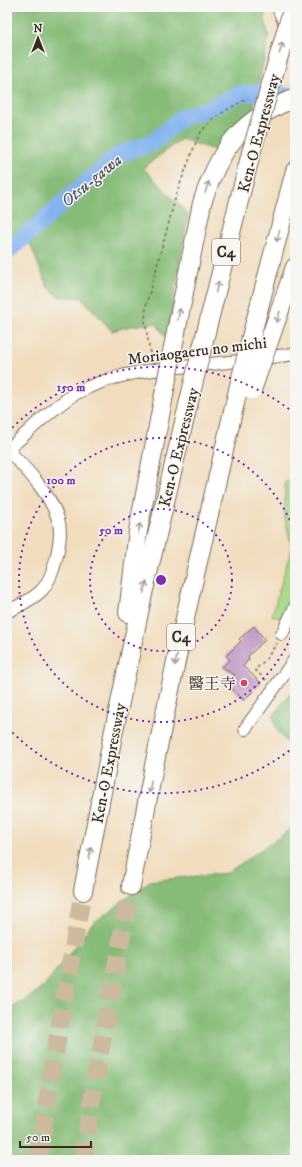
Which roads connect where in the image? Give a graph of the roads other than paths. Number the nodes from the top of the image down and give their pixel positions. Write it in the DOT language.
graph roads {
  1 [pos="281,7"];
  2 [pos="293,7"];
  3 [pos="295,36"];
  4 [pos="295,98"];
  5 [pos="295,171"];
  6 [pos="295,267"];
  7 [pos="295,354"];
  8 [pos="245,390"];
  9 [pos="7,450"];
  10 [pos="295,607"];
  11 [pos="7,612"];
  12 [pos="282,634"];
  13 [pos="295,659"];
  14 [pos="245,730"];
  15 [pos="113,735"];
  16 [pos="131,886"];
  17 [pos="83,891"];
  1 -- 3 [label="highway"];
  15 -- 2 [label="highway, Ken-O Expressway / C4, one-way, bridge"];
  15 -- 4 [label="highway, one-way, bridge"];
  5 -- 8 [label="highway, C4, one-way, bridge"];
  6 -- 8 [label="highway, one-way, bridge"];
  7 -- 9 [label="street, Moriaogaeru no michi"];
  8 -- 16 [label="highway, C4, one-way"];
  9 -- 11 [label="street"];
  10 -- 12 [label="street"];
  13 -- 14 [label="street"];
  17 -- 15 [label="highway, Ken-O Expressway / C4, one-way"];
}
